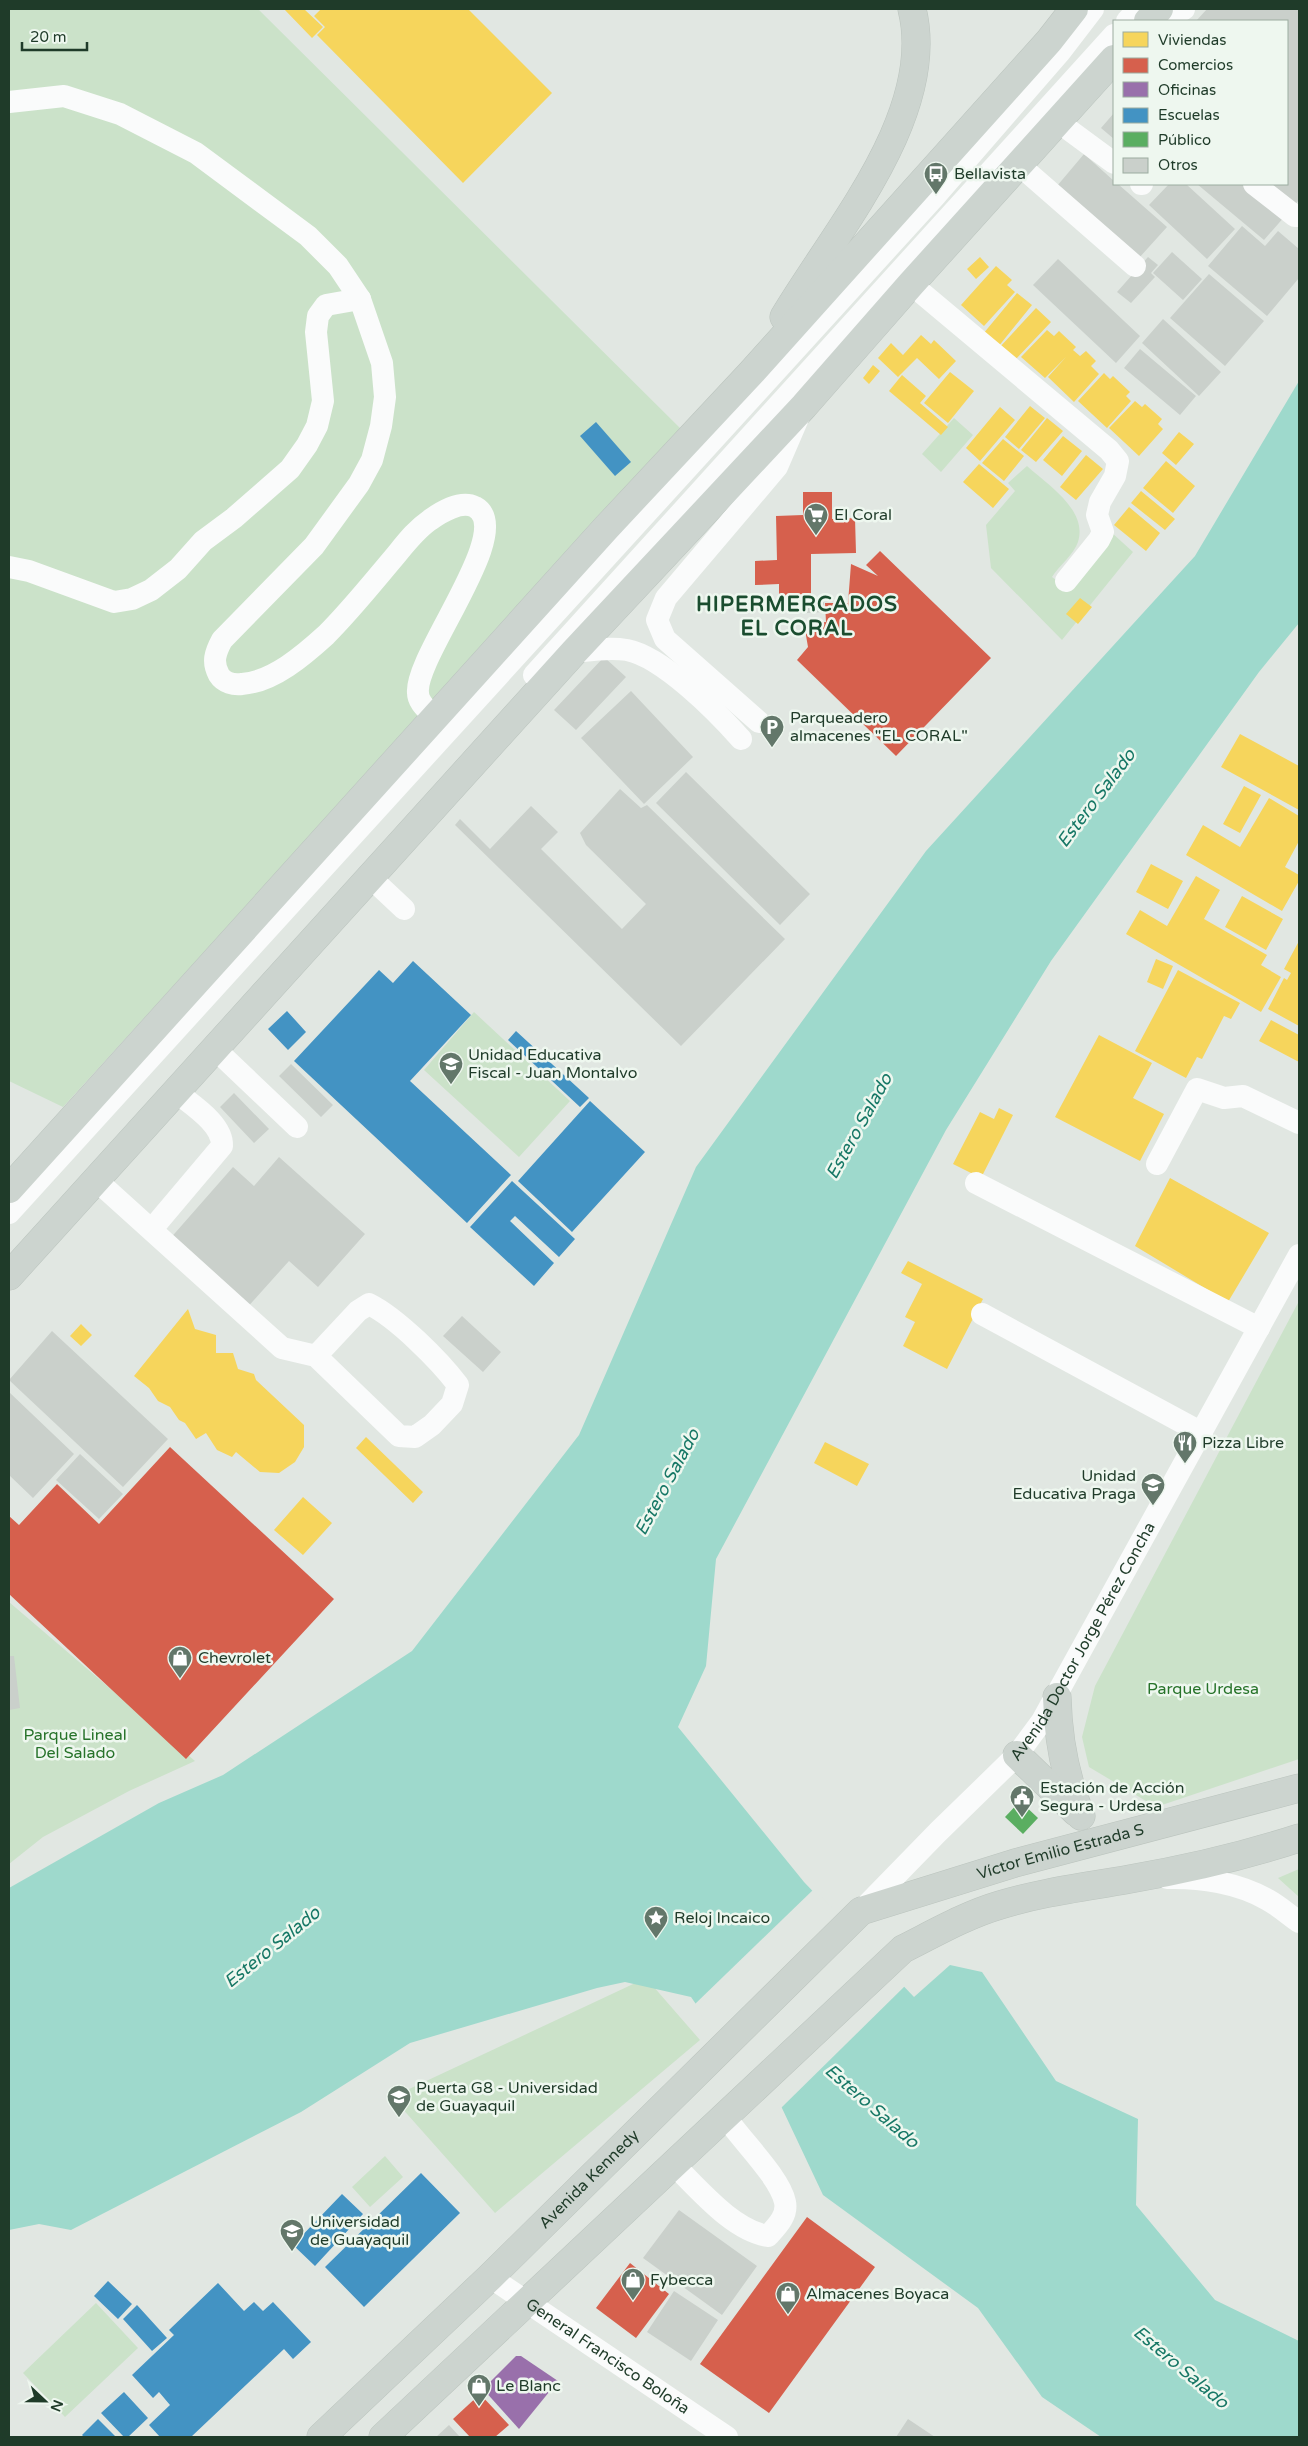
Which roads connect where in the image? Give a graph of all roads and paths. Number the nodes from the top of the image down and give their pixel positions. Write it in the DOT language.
graph roads {
  1 [pos="912,9"];
  2 [pos="1074,9"];
  3 [pos="1093,9"];
  4 [pos="1138,9"];
  5 [pos="1159,9"];
  6 [pos="1184,9"];
  7 [pos="1128,20"];
  8 [pos="1149,20"];
  9 [pos="1167,20"];
  10 [pos="1113,36"];
  11 [pos="1113,60"];
  12 [pos="9,102"];
  13 [pos="1057,120"];
  14 [pos="1113,162"];
  15 [pos="1018,164"];
  16 [pos="1255,185"];
  17 [pos="1299,216"];
  18 [pos="1135,266"];
  19 [pos="911,284"];
  20 [pos="360,299"];
  21 [pos="750,373"];
  22 [pos="804,406"];
  23 [pos="9,567"];
  24 [pos="1066,581"];
  25 [pos="574,652"];
  26 [pos="721,703"];
  27 [pos="434,717"];
  28 [pos="759,722"];
  29 [pos="741,739"];
  30 [pos="371,878"];
  31 [pos="404,910"];
  32 [pos="215,1049"];
  33 [pos="176,1092"];
  34 [pos="1299,1122"];
  35 [pos="297,1127"];
  36 [pos="1157,1164"];
  37 [pos="96,1180"];
  38 [pos="976,1183"];
  39 [pos="9,1189"];
  40 [pos="9,1213"];
  41 [pos="152,1229"];
  42 [pos="1299,1255"];
  43 [pos="9,1256"];
  44 [pos="9,1276"];
  45 [pos="982,1314"];
  46 [pos="1259,1328"];
  47 [pos="316,1356"];
  48 [pos="1202,1434"];
  49 [pos="1057,1697"];
  50 [pos="1017,1755"];
  51 [pos="1299,1788"];
  52 [pos="1081,1816"];
  53 [pos="1299,1838"];
  54 [pos="1098,1841"];
  55 [pos="1131,1879"];
  56 [pos="858,1914"];
  57 [pos="1299,1922"];
  58 [pos="725,2116"];
  59 [pos="673,2164"];
  60 [pos="490,2277"];
  61 [pos="526,2302"];
  62 [pos="321,2437"];
  63 [pos="383,2437"];
  64 [pos="727,2437"];
  1 -- 21 [label="main road"];
  2 -- 21 [label="main road"];
  3 -- 40 [label="street"];
  4 -- 7 [label="street"];
  5 -- 8 [label="main road"];
  6 -- 9 [label="street"];
  10 -- 43 [label="street"];
  11 -- 13 [label="main road"];
  12 -- 20 [label="street"];
  13 -- 14 [label="street"];
  13 -- 15 [label="main road"];
  15 -- 18 [label="street"];
  15 -- 19 [label="main road"];
  16 -- 17 [label="street"];
  19 -- 22 [label="main road"];
  19 -- 24 [label="street"];
  20 -- 23 [label="street"];
  20 -- 27 [label="street"];
  21 -- 27 [label="main road"];
  22 -- 25 [label="main road"];
  22 -- 26 [label="street"];
  25 -- 26 [label="street"];
  25 -- 30 [label="main road"];
  26 -- 28 [label="street"];
  26 -- 29 [label="street"];
  27 -- 39 [label="main road"];
  30 -- 31 [label="street"];
  30 -- 32 [label="main road"];
  32 -- 33 [label="main road"];
  32 -- 35 [label="street"];
  33 -- 37 [label="main road"];
  33 -- 41 [label="street"];
  34 -- 36 [label="street"];
  37 -- 41 [label="street"];
  37 -- 44 [label="main road"];
  38 -- 46 [label="street"];
  41 -- 47 [label="street"];
  42 -- 46 [label="street, Avenida Doctor Jorge Pérez Concha"];
  45 -- 48 [label="street"];
  46 -- 48 [label="street, Avenida Doctor Jorge Pérez Concha"];
  47 -- 47 [label="street"];
  48 -- 49 [label="street, Avenida Doctor Jorge Pérez Concha"];
  49 -- 50 [label="street, Avenida Doctor Jorge Pérez Concha"];
  49 -- 52 [label="main road"];
  50 -- 52 [label="main road"];
  50 -- 56 [label="street, Avenida Doctor Jorge Pérez Concha"];
  51 -- 54 [label="main road, Víctor Emilio Estrada S"];
  52 -- 54 [label="main road"];
  53 -- 55 [label="main road"];
  54 -- 56 [label="main road, Víctor Emilio Estrada S"];
  55 -- 57 [label="street"];
  55 -- 58 [label="main road"];
  56 -- 60 [label="main road, Avenida Kennedy"];
  58 -- 59 [label="main road"];
  58 -- 59 [label="street"];
  59 -- 61 [label="main road"];
  60 -- 61 [label="street, General Francisco Boloña"];
  60 -- 62 [label="main road, Avenida Kennedy"];
  61 -- 63 [label="main road"];
  61 -- 64 [label="street, General Francisco Boloña"];
}
